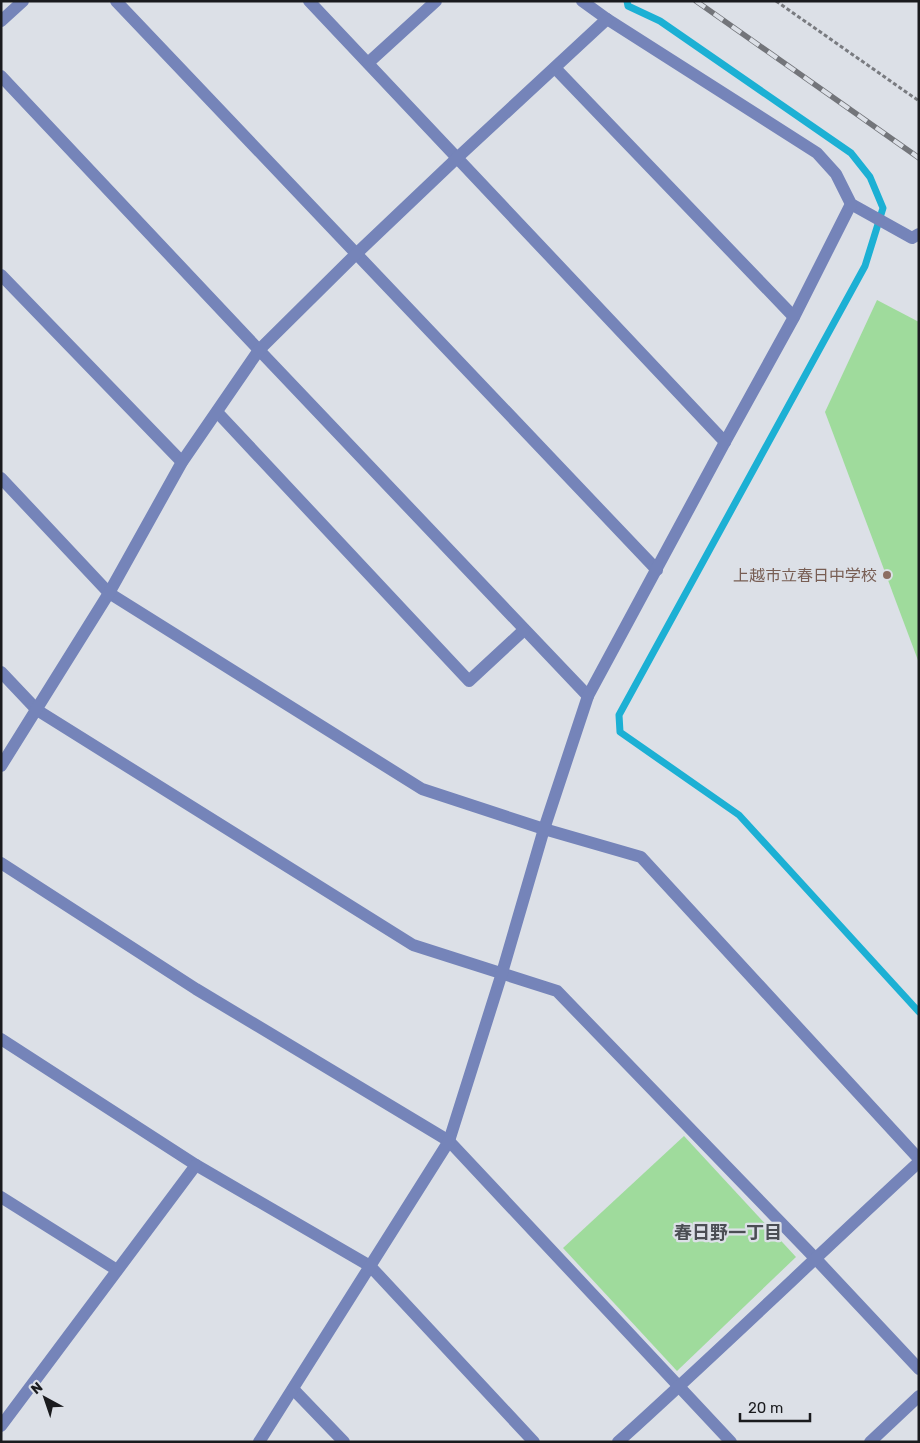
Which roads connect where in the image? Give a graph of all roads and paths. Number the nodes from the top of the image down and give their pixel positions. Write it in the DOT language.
graph roads {
  1 [pos="23,1"];
  2 [pos="116,1"];
  3 [pos="309,1"];
  4 [pos="436,1"];
  5 [pos="582,1"];
  6 [pos="776,1"];
  7 [pos="607,19"];
  8 [pos="1,21"];
  9 [pos="368,63"];
  10 [pos="555,68"];
  11 [pos="1,76"];
  12 [pos="919,101"];
  13 [pos="457,158"];
  14 [pos="851,204"];
  15 [pos="919,234"];
  16 [pos="356,254"];
  17 [pos="1,275"];
  18 [pos="794,317"];
  19 [pos="259,350"];
  20 [pos="217,412"];
  21 [pos="725,442"];
  22 [pos="182,462"];
  23 [pos="1,478"];
  24 [pos="657,570"];
  25 [pos="108,593"];
  26 [pos="524,630"];
  27 [pos="1,672"];
  28 [pos="588,696"];
  29 [pos="37,710"];
  30 [pos="1,766"];
  31 [pos="544,829"];
  32 [pos="1,863"];
  33 [pos="502,973"];
  34 [pos="1,1039"];
  35 [pos="449,1141"];
  36 [pos="919,1160"];
  37 [pos="196,1165"];
  38 [pos="1,1197"];
  39 [pos="815,1258"];
  40 [pos="370,1266"];
  41 [pos="117,1270"];
  42 [pos="919,1369"];
  43 [pos="679,1387"];
  44 [pos="293,1389"];
  45 [pos="919,1396"];
  46 [pos="4,1418"];
  47 [pos="259,1442"];
  48 [pos="344,1442"];
  49 [pos="534,1442"];
  50 [pos="618,1442"];
  51 [pos="731,1442"];
  52 [pos="870,1442"];
  1 -- 8 [label="street"];
  2 -- 16 [label="street"];
  3 -- 9 [label="street"];
  4 -- 9 [label="street"];
  5 -- 7 [label="street"];
  6 -- 12 [label="path"];
  7 -- 10 [label="street"];
  7 -- 14 [label="street"];
  9 -- 13 [label="street"];
  10 -- 13 [label="street"];
  10 -- 18 [label="street"];
  11 -- 19 [label="street"];
  13 -- 16 [label="street"];
  13 -- 21 [label="street"];
  14 -- 15 [label="street"];
  14 -- 18 [label="street"];
  16 -- 19 [label="street"];
  16 -- 24 [label="street"];
  17 -- 22 [label="street"];
  18 -- 21 [label="street"];
  19 -- 20 [label="street"];
  19 -- 26 [label="street"];
  20 -- 22 [label="street"];
  20 -- 26 [label="street"];
  21 -- 24 [label="street"];
  22 -- 25 [label="street"];
  23 -- 25 [label="street"];
  24 -- 28 [label="street"];
  25 -- 29 [label="street"];
  25 -- 31 [label="street"];
  26 -- 28 [label="street"];
  27 -- 29 [label="street"];
  28 -- 31 [label="street"];
  29 -- 30 [label="street"];
  29 -- 33 [label="street"];
  31 -- 33 [label="street"];
  31 -- 36 [label="street"];
  32 -- 35 [label="street"];
  33 -- 35 [label="street"];
  33 -- 39 [label="street"];
  34 -- 37 [label="street"];
  35 -- 40 [label="street"];
  35 -- 43 [label="street"];
  36 -- 39 [label="street"];
  37 -- 40 [label="street"];
  37 -- 41 [label="street"];
  38 -- 41 [label="street"];
  39 -- 42 [label="street"];
  39 -- 43 [label="street"];
  40 -- 44 [label="street"];
  40 -- 49 [label="street"];
  41 -- 46 [label="street"];
  43 -- 50 [label="street"];
  43 -- 51 [label="street"];
  44 -- 47 [label="street"];
  44 -- 48 [label="street"];
  45 -- 52 [label="street"];
}
